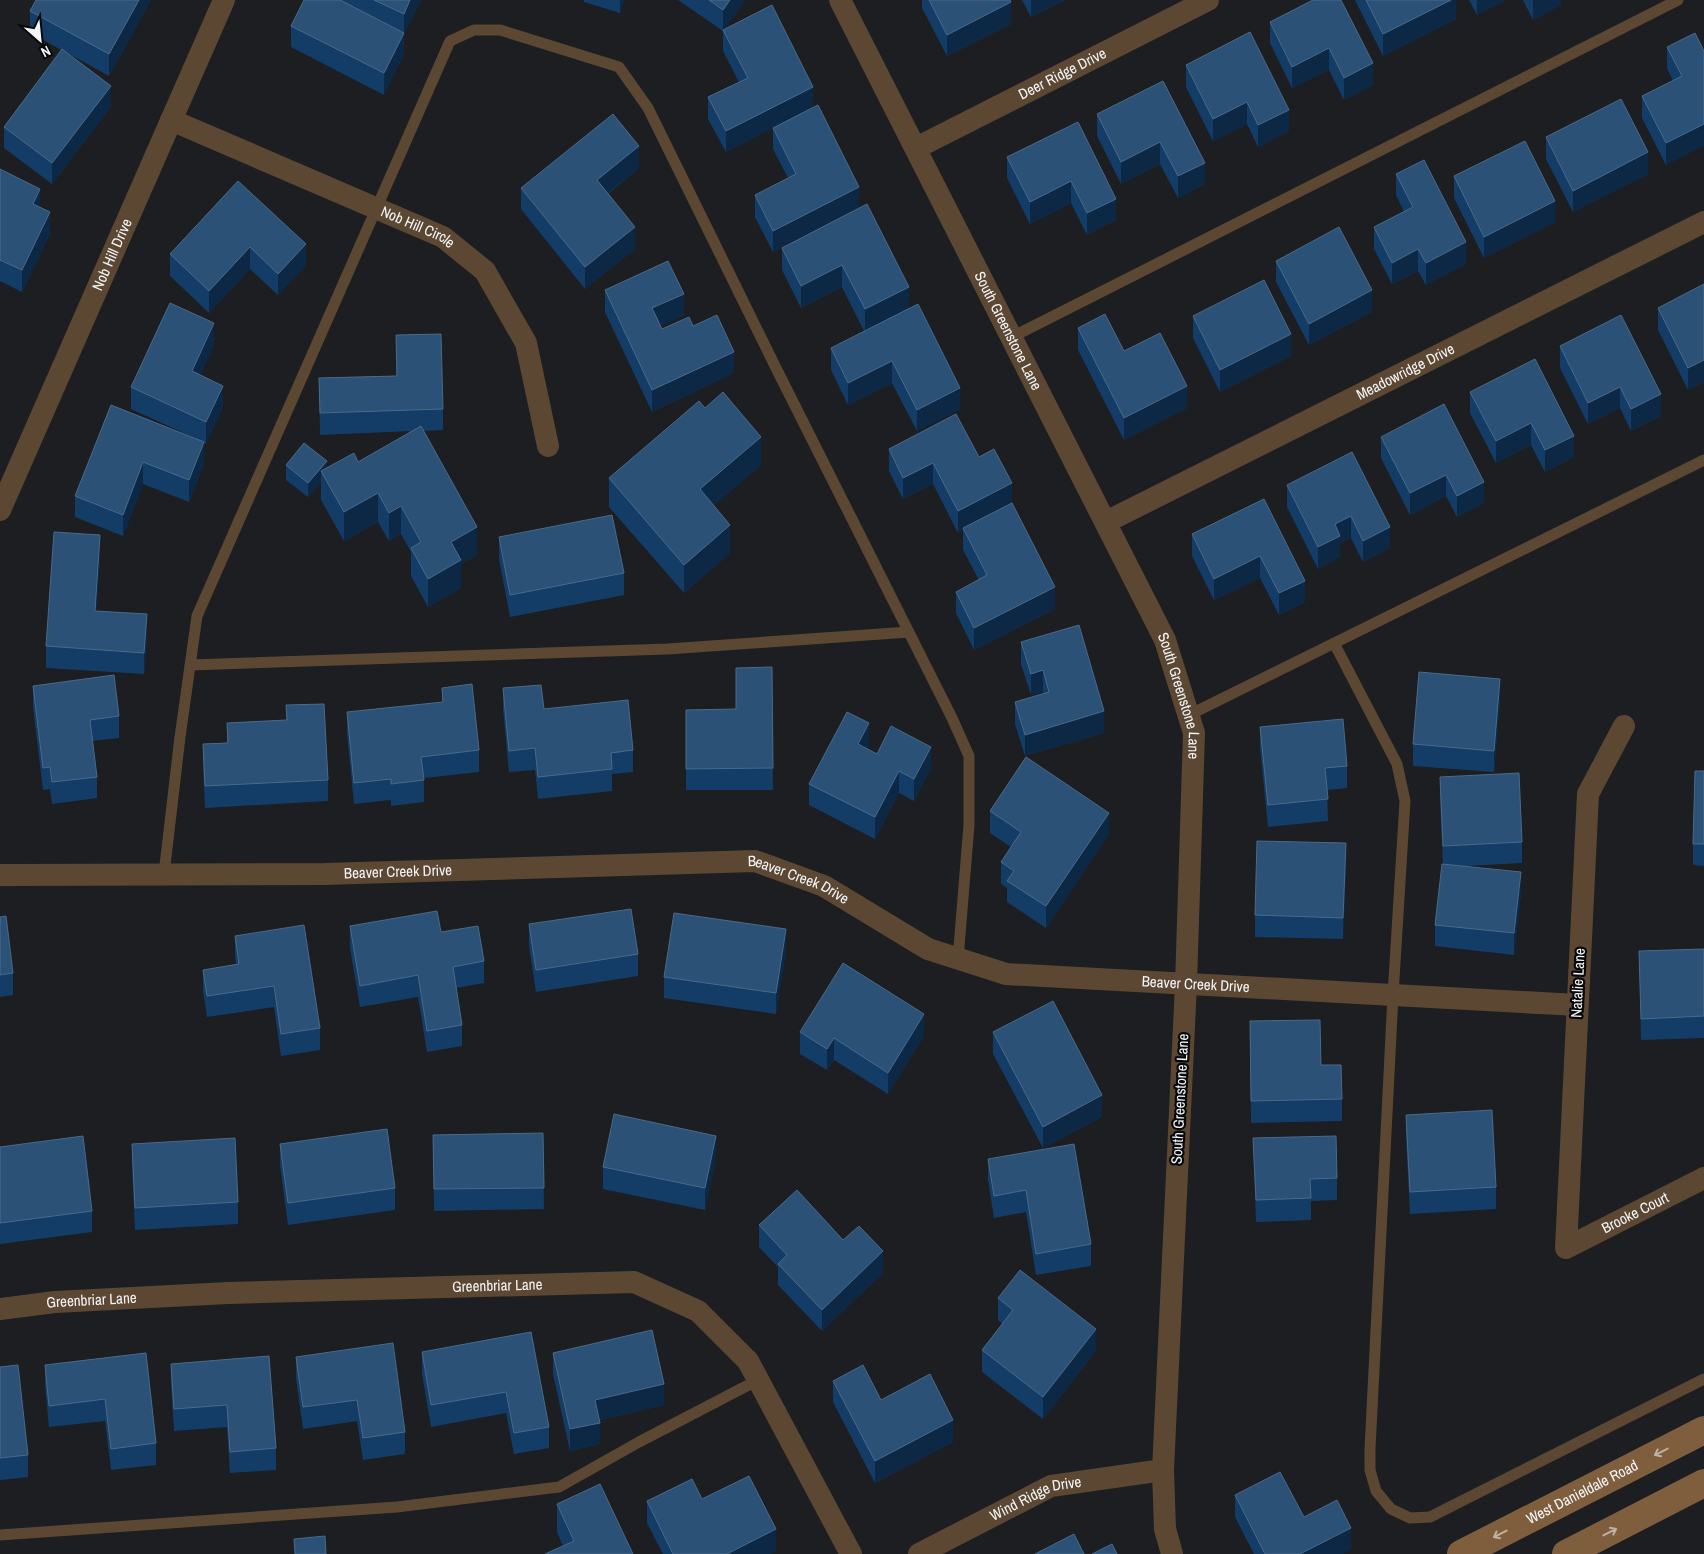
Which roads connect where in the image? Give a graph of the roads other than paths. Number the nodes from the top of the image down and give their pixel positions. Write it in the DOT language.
graph roads {
  1 [pos="224,0"];
  2 [pos="840,0"];
  3 [pos="1208,0"];
  4 [pos="1678,0"];
  5 [pos="171,120"];
  6 [pos="916,148"];
  7 [pos="376,208"];
  8 [pos="1704,222"];
  9 [pos="1012,337"];
  10 [pos="548,446"];
  11 [pos="1704,460"];
  12 [pos="0,510"];
  13 [pos="1106,522"];
  14 [pos="909,632"];
  15 [pos="1334,643"];
  16 [pos="190,665"];
  17 [pos="1189,715"];
  18 [pos="1624,726"];
  19 [pos="164,874"];
  20 [pos="0,875"];
  21 [pos="958,959"];
  22 [pos="1186,984"];
  23 [pos="1393,995"];
  24 [pos="1577,1005"];
  25 [pos="1704,1178"];
  26 [pos="1566,1248"];
  27 [pos="0,1309"];
  28 [pos="1704,1379"];
  29 [pos="758,1380"];
  30 [pos="1704,1430"];
  31 [pos="1163,1470"];
  32 [pos="1704,1483"];
  33 [pos="0,1535"];
  34 [pos="850,1554"];
  35 [pos="918,1554"];
  36 [pos="1172,1554"];
  37 [pos="1461,1554"];
  38 [pos="1566,1554"];
  1 -- 5 [label="street, Nob Hill Drive"];
  2 -- 6 [label="street, South Greenstone Lane"];
  3 -- 6 [label="street, Deer Ridge Drive"];
  4 -- 9 [label="lane"];
  5 -- 7 [label="street, Nob Hill Circle"];
  5 -- 12 [label="street, Nob Hill Drive"];
  6 -- 9 [label="street, South Greenstone Lane"];
  7 -- 10 [label="street, Nob Hill Circle"];
  7 -- 14 [label="lane"];
  7 -- 16 [label="lane"];
  8 -- 13 [label="street, Meadowridge Drive"];
  9 -- 13 [label="street, South Greenstone Lane"];
  11 -- 15 [label="lane"];
  13 -- 17 [label="street, South Greenstone Lane"];
  14 -- 16 [label="lane"];
  14 -- 21 [label="lane"];
  15 -- 17 [label="lane"];
  15 -- 23 [label="lane"];
  16 -- 19 [label="lane"];
  17 -- 22 [label="street, South Greenstone Lane"];
  18 -- 24 [label="street, Natalie Lane"];
  19 -- 20 [label="street, Beaver Creek Drive"];
  19 -- 21 [label="street, Beaver Creek Drive"];
  21 -- 22 [label="street, Beaver Creek Drive"];
  22 -- 23 [label="street, Beaver Creek Drive"];
  22 -- 31 [label="street, South Greenstone Lane"];
  23 -- 24 [label="street, Beaver Creek Drive"];
  23 -- 28 [label="lane"];
  24 -- 26 [label="street, Natalie Lane"];
  25 -- 26 [label="street, Brooke Court"];
  27 -- 29 [label="street, Greenbriar Lane"];
  29 -- 33 [label="lane"];
  29 -- 34 [label="street, Greenbriar Lane"];
  30 -- 37 [label="main road, West Danieldale Road, one-way"];
  31 -- 35 [label="street, Wind Ridge Drive"];
  31 -- 36 [label="street, South Greenstone Lane"];
  38 -- 32 [label="main road, one-way"];
}
